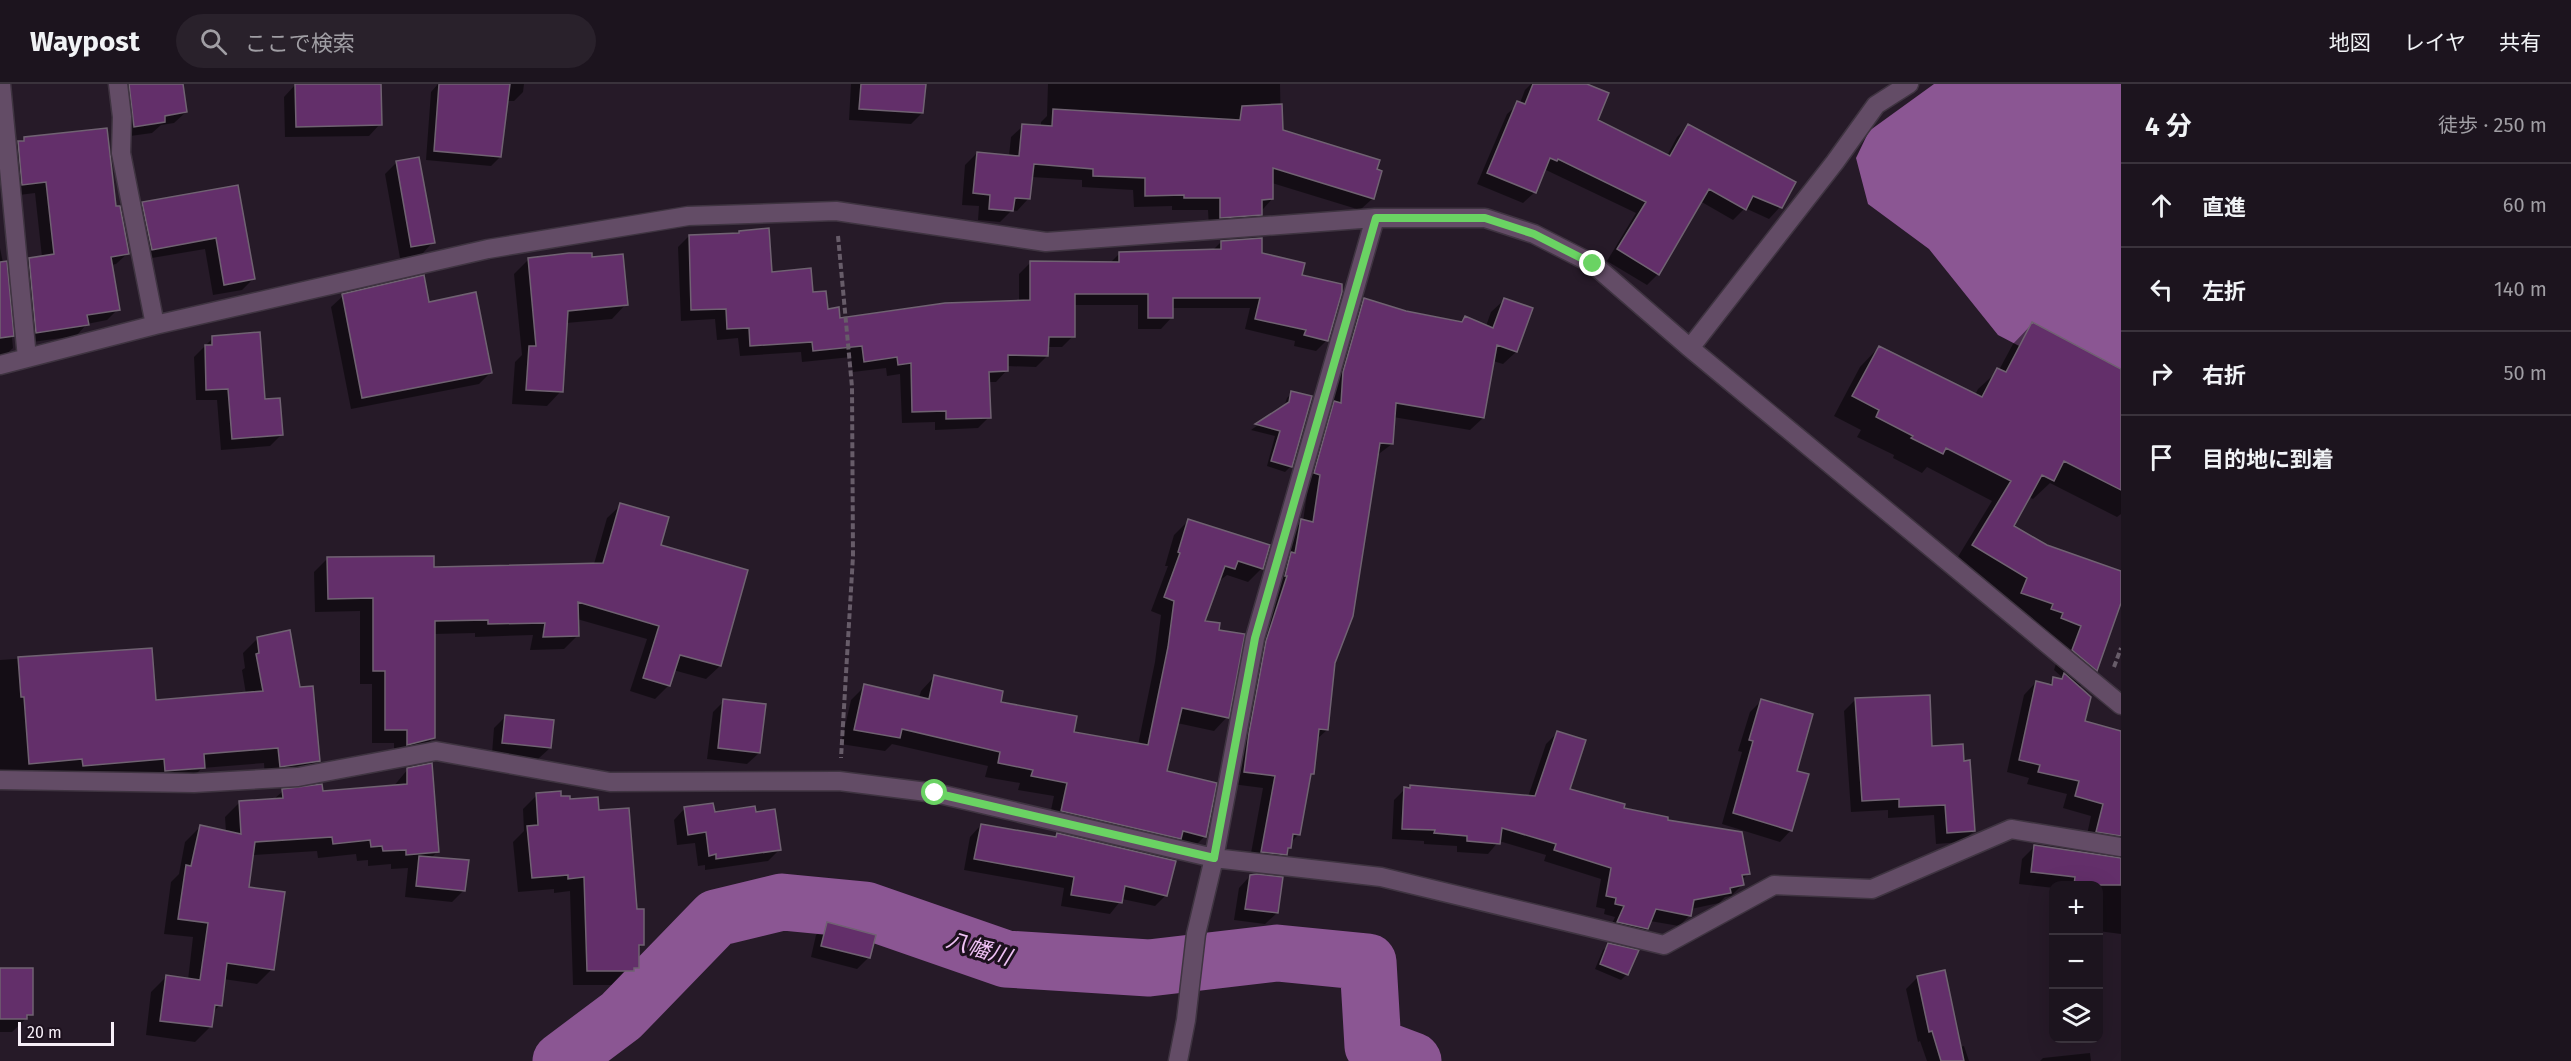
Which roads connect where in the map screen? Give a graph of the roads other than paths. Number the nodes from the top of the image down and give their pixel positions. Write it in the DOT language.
graph roads {
  1 [pos="1,84"];
  2 [pos="118,84"];
  3 [pos="1909,84"];
  4 [pos="1376,218"];
  5 [pos="155,325"];
  6 [pos="1690,348"];
  7 [pos="27,358"];
  8 [pos="0,365"];
  9 [pos="2121,705"];
  10 [pos="0,780"];
  11 [pos="2121,847"];
  12 [pos="1214,858"];
  13 [pos="1178,1061"];
  1 -- 7 [label="street"];
  2 -- 5 [label="street"];
  3 -- 6 [label="street"];
  4 -- 5 [label="street"];
  4 -- 6 [label="street"];
  4 -- 12 [label="street"];
  5 -- 7 [label="street"];
  6 -- 9 [label="street"];
  7 -- 8 [label="street"];
  10 -- 12 [label="street"];
  11 -- 12 [label="street"];
  12 -- 13 [label="street"];
}
